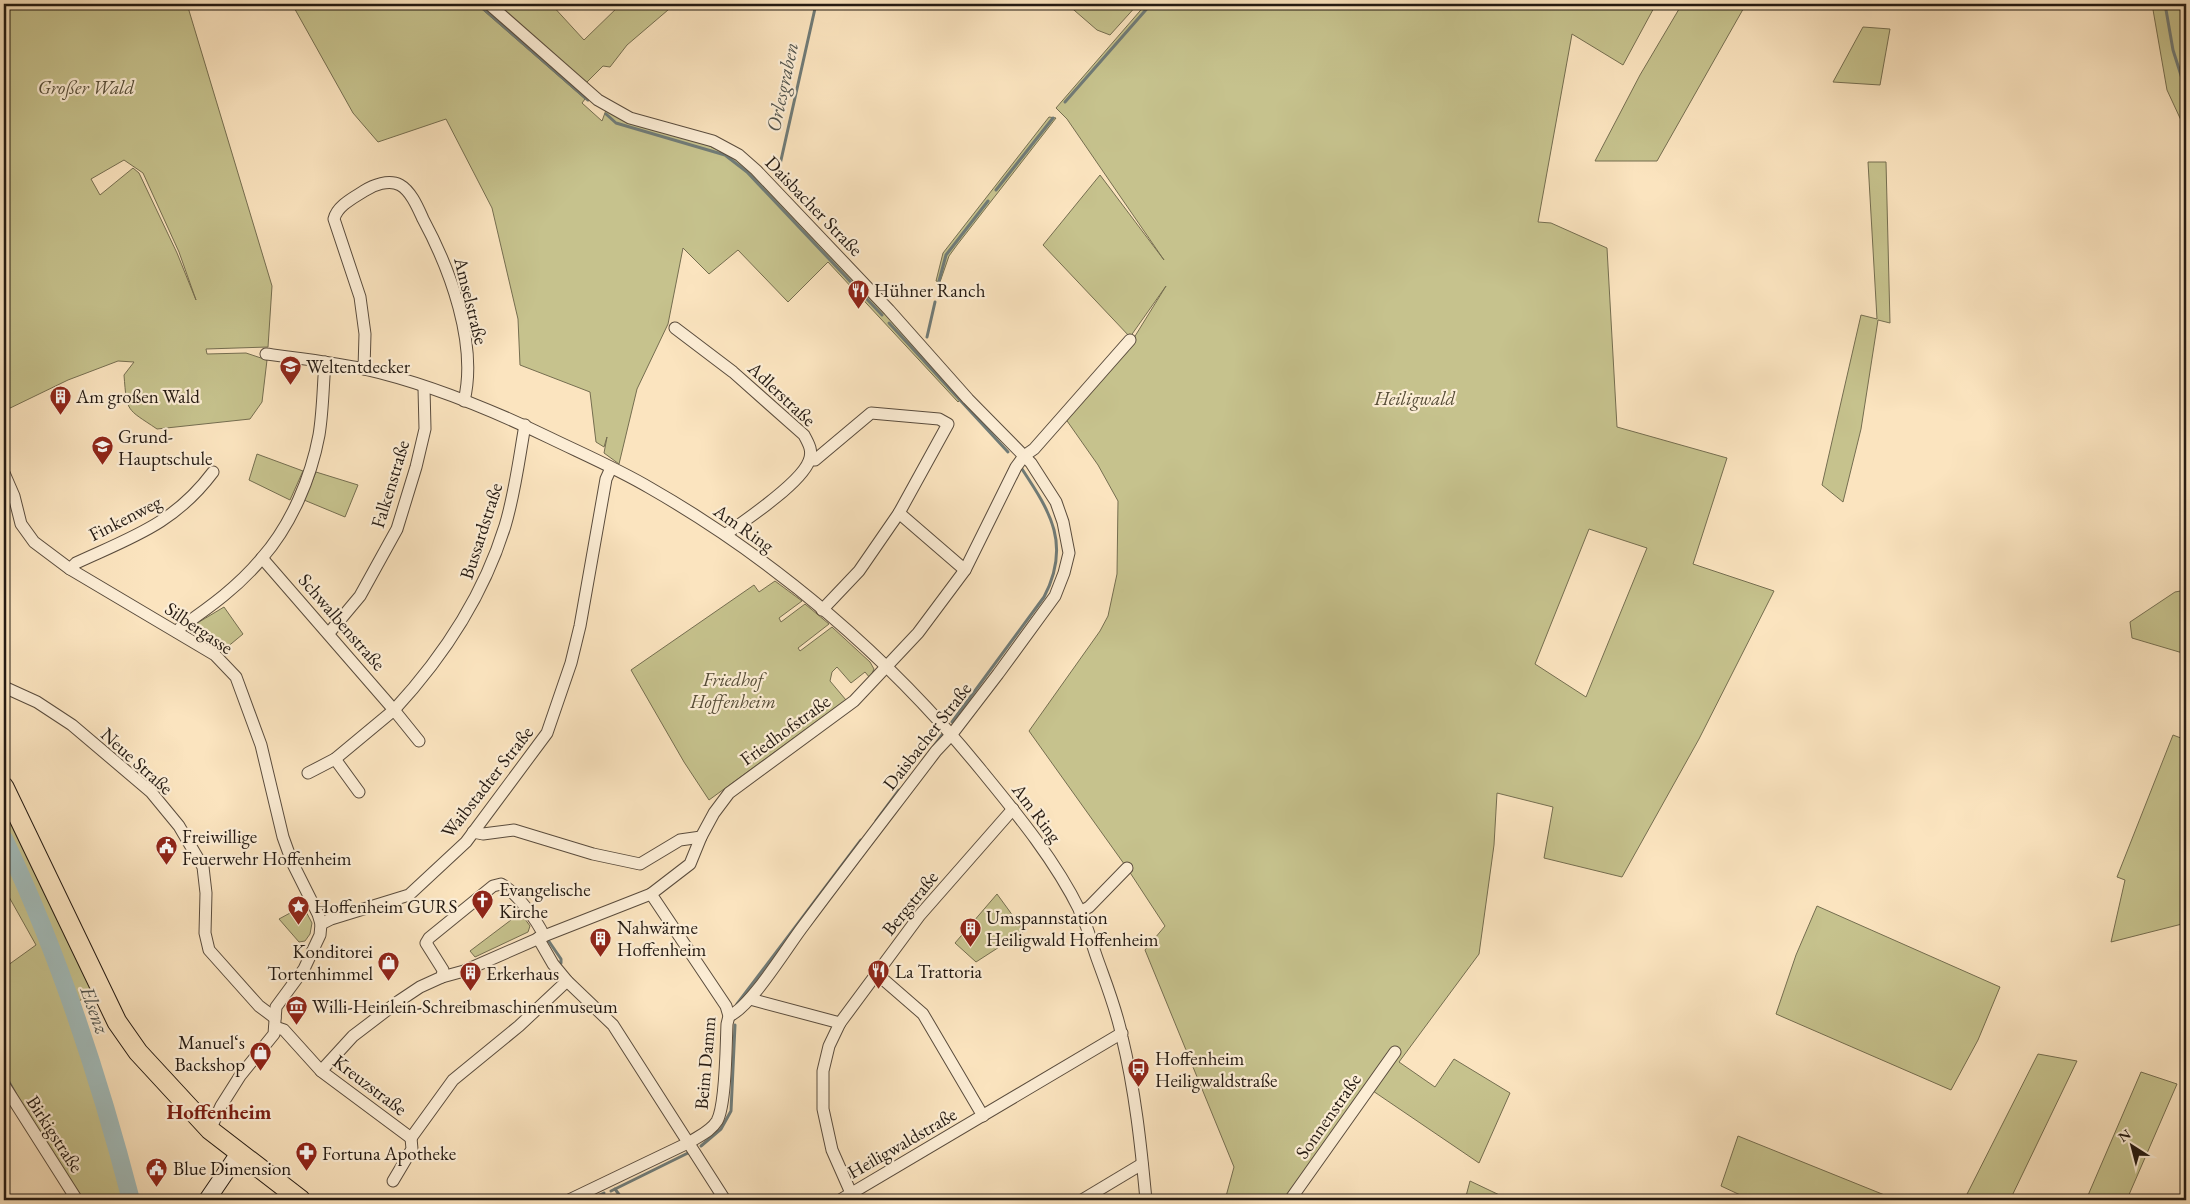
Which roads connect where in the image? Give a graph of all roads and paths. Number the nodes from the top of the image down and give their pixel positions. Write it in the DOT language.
graph roads {
  1 [pos="489,4"];
  2 [pos="675,328"];
  3 [pos="1130,340"];
  4 [pos="266,354"];
  5 [pos="325,362"];
  6 [pos="364,369"];
  7 [pos="424,388"];
  8 [pos="464,401"];
  9 [pos="525,425"];
  10 [pos="1024,456"];
  11 [pos="810,460"];
  12 [pos="611,468"];
  13 [pos="213,472"];
  14 [pos="4,473"];
  15 [pos="898,513"];
  16 [pos="726,534"];
  17 [pos="262,558"];
  18 [pos="70,569"];
  19 [pos="965,570"];
  20 [pos="822,610"];
  21 [pos="177,632"];
  22 [pos="329,633"];
  23 [pos="886,666"];
  24 [pos="4,687"];
  25 [pos="394,710"];
  26 [pos="952,734"];
  27 [pos="419,741"];
  28 [pos="335,759"];
  29 [pos="308,773"];
  30 [pos="4,787"];
  31 [pos="359,792"];
  32 [pos="1013,809"];
  33 [pos="473,832"];
  34 [pos="701,837"];
  35 [pos="1127,868"];
  36 [pos="651,894"];
  37 [pos="1080,912"];
  38 [pos="321,924"];
  39 [pos="541,937"];
  40 [pos="877,974"];
  41 [pos="442,977"];
  42 [pos="567,981"];
  43 [pos="750,999"];
  44 [pos="729,1016"];
  45 [pos="275,1022"];
  46 [pos="840,1023"];
  47 [pos="1122,1033"];
  48 [pos="1395,1052"];
  49 [pos="321,1071"];
  50 [pos="4,1085"];
  51 [pos="983,1116"];
  52 [pos="210,1130"];
  53 [pos="411,1138"];
  54 [pos="690,1142"];
  55 [pos="239,1153"];
  56 [pos="1142,1164"];
  57 [pos="393,1181"];
  58 [pos="851,1193"];
  59 [pos="77,1200"];
  60 [pos="208,1200"];
  61 [pos="301,1200"];
  62 [pos="569,1200"];
  63 [pos="726,1200"];
  64 [pos="840,1200"];
  65 [pos="1082,1200"];
  66 [pos="1146,1200"];
  67 [pos="1290,1200"];
  1 -- 10 [label="street, Daisbacher Straße"];
  2 -- 11 [label="street, Adlerstraße"];
  3 -- 10 [label="street"];
  4 -- 5 [label="street, Am Ring"];
  5 -- 6 [label="street, Am Ring"];
  5 -- 17 [label="street"];
  6 -- 7 [label="street, Am Ring"];
  6 -- 8 [label="street, Amselstraße"];
  7 -- 8 [label="street, Am Ring"];
  7 -- 22 [label="street, Falkenstraße"];
  8 -- 9 [label="street, Am Ring"];
  9 -- 12 [label="street, Am Ring"];
  9 -- 25 [label="street, Bussardstraße"];
  10 -- 19 [label="street, Friedhofstraße"];
  10 -- 26 [label="street, Daisbacher Straße"];
  11 -- 15 [label="street"];
  11 -- 16 [label="street"];
  12 -- 16 [label="street, Am Ring"];
  12 -- 33 [label="street, Waibstadter Straße"];
  13 -- 18 [label="street, Finkenweg"];
  14 -- 18 [label="street, Silbergasse"];
  15 -- 19 [label="street"];
  15 -- 20 [label="street"];
  16 -- 20 [label="street, Am Ring"];
  17 -- 21 [label="street"];
  17 -- 22 [label="street, Schwalbenstraße"];
  18 -- 21 [label="street, Silbergasse"];
  19 -- 23 [label="street, Friedhofstraße"];
  20 -- 23 [label="street, Am Ring"];
  21 -- 38 [label="street, Silbergasse"];
  22 -- 25 [label="street, Schwalbenstraße"];
  23 -- 26 [label="street, Am Ring"];
  23 -- 34 [label="street, Friedhofstraße"];
  24 -- 45 [label="street, Neue Straße"];
  25 -- 27 [label="street"];
  25 -- 28 [label="street, Bussardstraße"];
  26 -- 32 [label="street, Am Ring"];
  26 -- 43 [label="street, Daisbacher Straße"];
  28 -- 29 [label="street, Bussardstraße"];
  28 -- 31 [label="street"];
  30 -- 52 [label="main road"];
  32 -- 37 [label="street, Am Ring"];
  32 -- 40 [label="street, Bergstraße"];
  33 -- 34 [label="street"];
  33 -- 38 [label="street, Waibstadter Straße"];
  34 -- 36 [label="street, Friedhofstraße"];
  35 -- 37 [label="street"];
  36 -- 39 [label="street, Friedhofstraße"];
  36 -- 44 [label="street, Beim Damm"];
  37 -- 47 [label="street, Am Ring"];
  38 -- 45 [label="street"];
  39 -- 41 [label="street, Friedhofstraße"];
  39 -- 41 [label="street"];
  39 -- 42 [label="street"];
  40 -- 46 [label="street, Bergstraße"];
  40 -- 51 [label="street, Heiligwaldstraße"];
  41 -- 49 [label="street, Friedhofstraße"];
  42 -- 53 [label="street"];
  42 -- 54 [label="street"];
  43 -- 44 [label="street, Daisbacher Straße"];
  43 -- 46 [label="street"];
  44 -- 54 [label="street, Beim Damm"];
  45 -- 49 [label="street, Kreuzstraße"];
  45 -- 52 [label="street"];
  46 -- 58 [label="street, Bergstraße"];
  47 -- 51 [label="street, Heiligwaldstraße"];
  47 -- 56 [label="street, Am Ring"];
  48 -- 67 [label="street, Sonnenstraße"];
  49 -- 53 [label="street, Kreuzstraße"];
  50 -- 59 [label="street, Birkigstraße"];
  51 -- 58 [label="street, Heiligwaldstraße"];
  52 -- 55 [label="main road"];
  53 -- 57 [label="street, Kreuzstraße"];
  54 -- 62 [label="street, Beim Damm"];
  54 -- 63 [label="street"];
  55 -- 60 [label="main road"];
  55 -- 61 [label="main road"];
  56 -- 65 [label="street"];
  56 -- 66 [label="street, Am Ring"];
  58 -- 64 [label="street, Heiligwaldstraße"];
}
